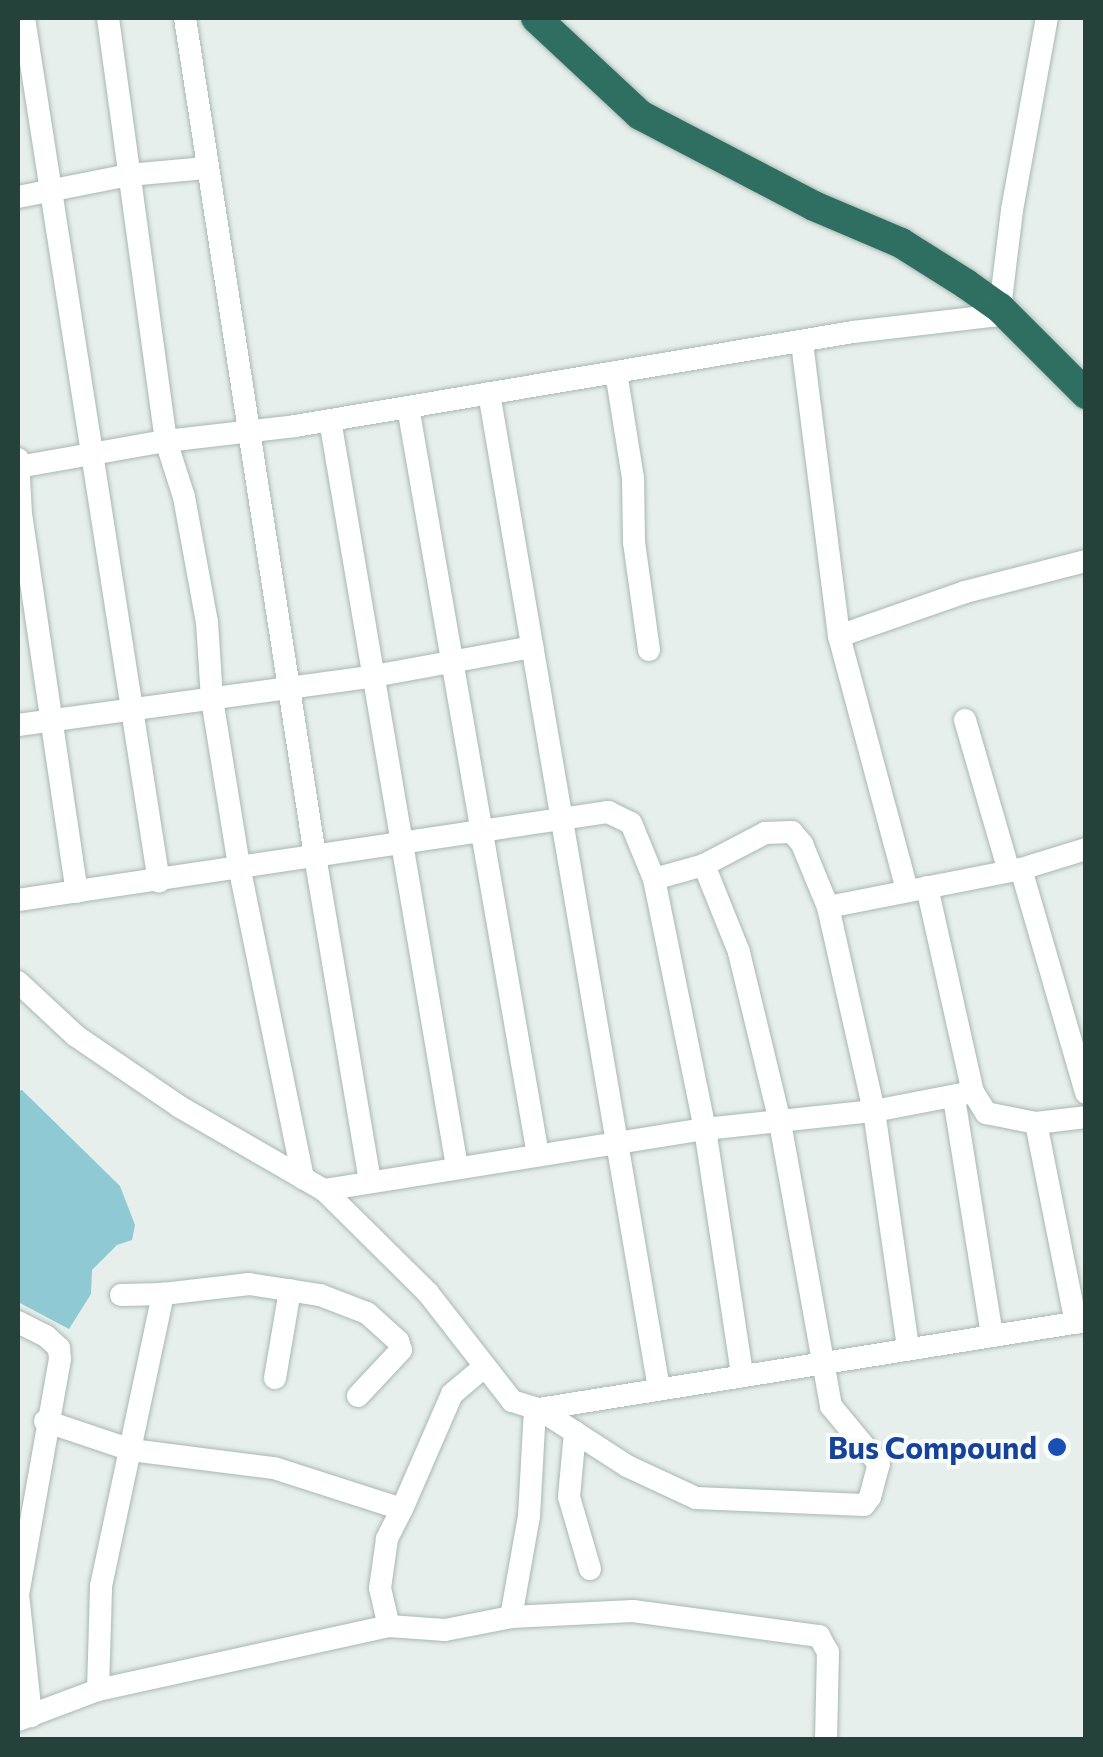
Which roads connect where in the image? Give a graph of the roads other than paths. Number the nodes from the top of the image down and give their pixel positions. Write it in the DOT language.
graph roads {
  1 [pos="24,18"];
  2 [pos="108,18"];
  3 [pos="185,18"];
  4 [pos="536,18"];
  5 [pos="1047,18"];
  6 [pos="206,168"];
  7 [pos="129,175"];
  8 [pos="54,192"];
  9 [pos="18,197"];
  10 [pos="991,307"];
  11 [pos="802,343"];
  12 [pos="616,372"];
  13 [pos="489,393"];
  14 [pos="1086,394"];
  15 [pos="408,407"];
  16 [pos="1086,412"];
  17 [pos="330,420"];
  18 [pos="249,432"];
  19 [pos="166,441"];
  20 [pos="93,453"];
  21 [pos="18,464"];
  22 [pos="1086,560"];
  23 [pos="839,636"];
  24 [pos="532,647"];
  25 [pos="649,650"];
  26 [pos="453,662"];
  27 [pos="374,676"];
  28 [pos="289,689"];
  29 [pos="212,699"];
  30 [pos="131,711"];
  31 [pos="964,720"];
  32 [pos="52,721"];
  33 [pos="18,725"];
  34 [pos="561,816"];
  35 [pos="482,828"];
  36 [pos="403,842"];
  37 [pos="1086,849"];
  38 [pos="315,856"];
  39 [pos="704,864"];
  40 [pos="240,866"];
  41 [pos="1014,870"];
  42 [pos="654,879"];
  43 [pos="159,882"];
  44 [pos="917,889"];
  45 [pos="77,892"];
  46 [pos="18,900"];
  47 [pos="828,907"];
  48 [pos="18,982"];
  49 [pos="1086,1093"];
  50 [pos="963,1095"];
  51 [pos="874,1110"];
  52 [pos="1086,1117"];
  53 [pos="780,1122"];
  54 [pos="1036,1124"];
  55 [pos="705,1129"];
  56 [pos="616,1142"];
  57 [pos="538,1155"];
  58 [pos="457,1166"];
  59 [pos="370,1181"];
  60 [pos="314,1185"];
  61 [pos="290,1290"];
  62 [pos="163,1294"];
  63 [pos="121,1295"];
  64 [pos="18,1322"];
  65 [pos="1080,1322"];
  66 [pos="992,1336"];
  67 [pos="908,1348"];
  68 [pos="823,1364"];
  69 [pos="484,1367"];
  70 [pos="742,1375"];
  71 [pos="275,1378"];
  72 [pos="659,1388"];
  73 [pos="358,1396"];
  74 [pos="537,1408"];
  75 [pos="46,1421"];
  76 [pos="574,1432"];
  77 [pos="130,1450"];
  78 [pos="402,1509"];
  79 [pos="590,1569"];
  80 [pos="512,1617"];
  81 [pos="389,1626"];
  82 [pos="98,1690"];
  83 [pos="24,1718"];
  84 [pos="826,1740"];
  1 -- 8 [label="street"];
  2 -- 7 [label="street"];
  3 -- 6 [label="street"];
  4 -- 10 [label="highway"];
  5 -- 10 [label="street"];
  6 -- 7 [label="street"];
  6 -- 18 [label="street"];
  7 -- 8 [label="street"];
  7 -- 19 [label="street"];
  8 -- 9 [label="street"];
  8 -- 20 [label="street"];
  10 -- 11 [label="street"];
  10 -- 14 [label="highway"];
  10 -- 16 [label="highway"];
  11 -- 12 [label="street"];
  11 -- 23 [label="street"];
  12 -- 13 [label="street"];
  12 -- 25 [label="street"];
  13 -- 15 [label="street"];
  13 -- 24 [label="street"];
  15 -- 17 [label="street"];
  15 -- 26 [label="street"];
  17 -- 18 [label="street"];
  17 -- 27 [label="street"];
  18 -- 19 [label="street"];
  18 -- 28 [label="street"];
  19 -- 20 [label="street"];
  19 -- 29 [label="street"];
  20 -- 21 [label="street"];
  20 -- 30 [label="street"];
  21 -- 32 [label="street"];
  22 -- 23 [label="street"];
  23 -- 44 [label="street"];
  24 -- 26 [label="street"];
  24 -- 34 [label="street"];
  26 -- 27 [label="street"];
  26 -- 35 [label="street"];
  27 -- 28 [label="street"];
  27 -- 36 [label="street"];
  28 -- 29 [label="street"];
  28 -- 38 [label="street"];
  29 -- 30 [label="street"];
  29 -- 40 [label="street"];
  30 -- 32 [label="street"];
  30 -- 43 [label="street"];
  31 -- 41 [label="street"];
  32 -- 33 [label="street"];
  32 -- 45 [label="street"];
  34 -- 35 [label="street"];
  34 -- 42 [label="street"];
  34 -- 56 [label="street"];
  35 -- 36 [label="street"];
  35 -- 57 [label="street"];
  36 -- 38 [label="street"];
  36 -- 58 [label="street"];
  37 -- 41 [label="street"];
  38 -- 40 [label="street"];
  38 -- 59 [label="street"];
  39 -- 42 [label="street"];
  39 -- 47 [label="street"];
  39 -- 53 [label="street"];
  40 -- 43 [label="street"];
  40 -- 60 [label="street"];
  41 -- 44 [label="street"];
  41 -- 49 [label="street"];
  42 -- 55 [label="street"];
  43 -- 45 [label="street"];
  44 -- 47 [label="street"];
  44 -- 50 [label="street"];
  45 -- 46 [label="street"];
  47 -- 51 [label="street"];
  48 -- 60 [label="street"];
  50 -- 51 [label="street"];
  50 -- 54 [label="street"];
  50 -- 66 [label="street"];
  51 -- 53 [label="street"];
  51 -- 67 [label="street"];
  52 -- 54 [label="street"];
  53 -- 55 [label="street"];
  53 -- 68 [label="street"];
  54 -- 65 [label="street"];
  55 -- 56 [label="street"];
  55 -- 70 [label="street"];
  56 -- 57 [label="street"];
  56 -- 72 [label="street"];
  57 -- 58 [label="street"];
  58 -- 59 [label="street"];
  59 -- 60 [label="street"];
  60 -- 69 [label="street"];
  61 -- 62 [label="street"];
  61 -- 71 [label="street"];
  61 -- 73 [label="street"];
  62 -- 63 [label="street"];
  62 -- 77 [label="street"];
  64 -- 75 [label="street"];
  65 -- 66 [label="street"];
  66 -- 67 [label="street"];
  67 -- 68 [label="street"];
  68 -- 70 [label="street"];
  68 -- 76 [label="street"];
  69 -- 74 [label="street"];
  69 -- 78 [label="street"];
  70 -- 72 [label="street"];
  72 -- 74 [label="street"];
  74 -- 76 [label="street"];
  74 -- 80 [label="street"];
  75 -- 77 [label="street"];
  75 -- 83 [label="street"];
  76 -- 79 [label="street"];
  77 -- 78 [label="street"];
  77 -- 82 [label="street"];
  78 -- 81 [label="street"];
  80 -- 81 [label="street"];
  80 -- 84 [label="street"];
  81 -- 82 [label="street"];
  82 -- 83 [label="street"];
}
